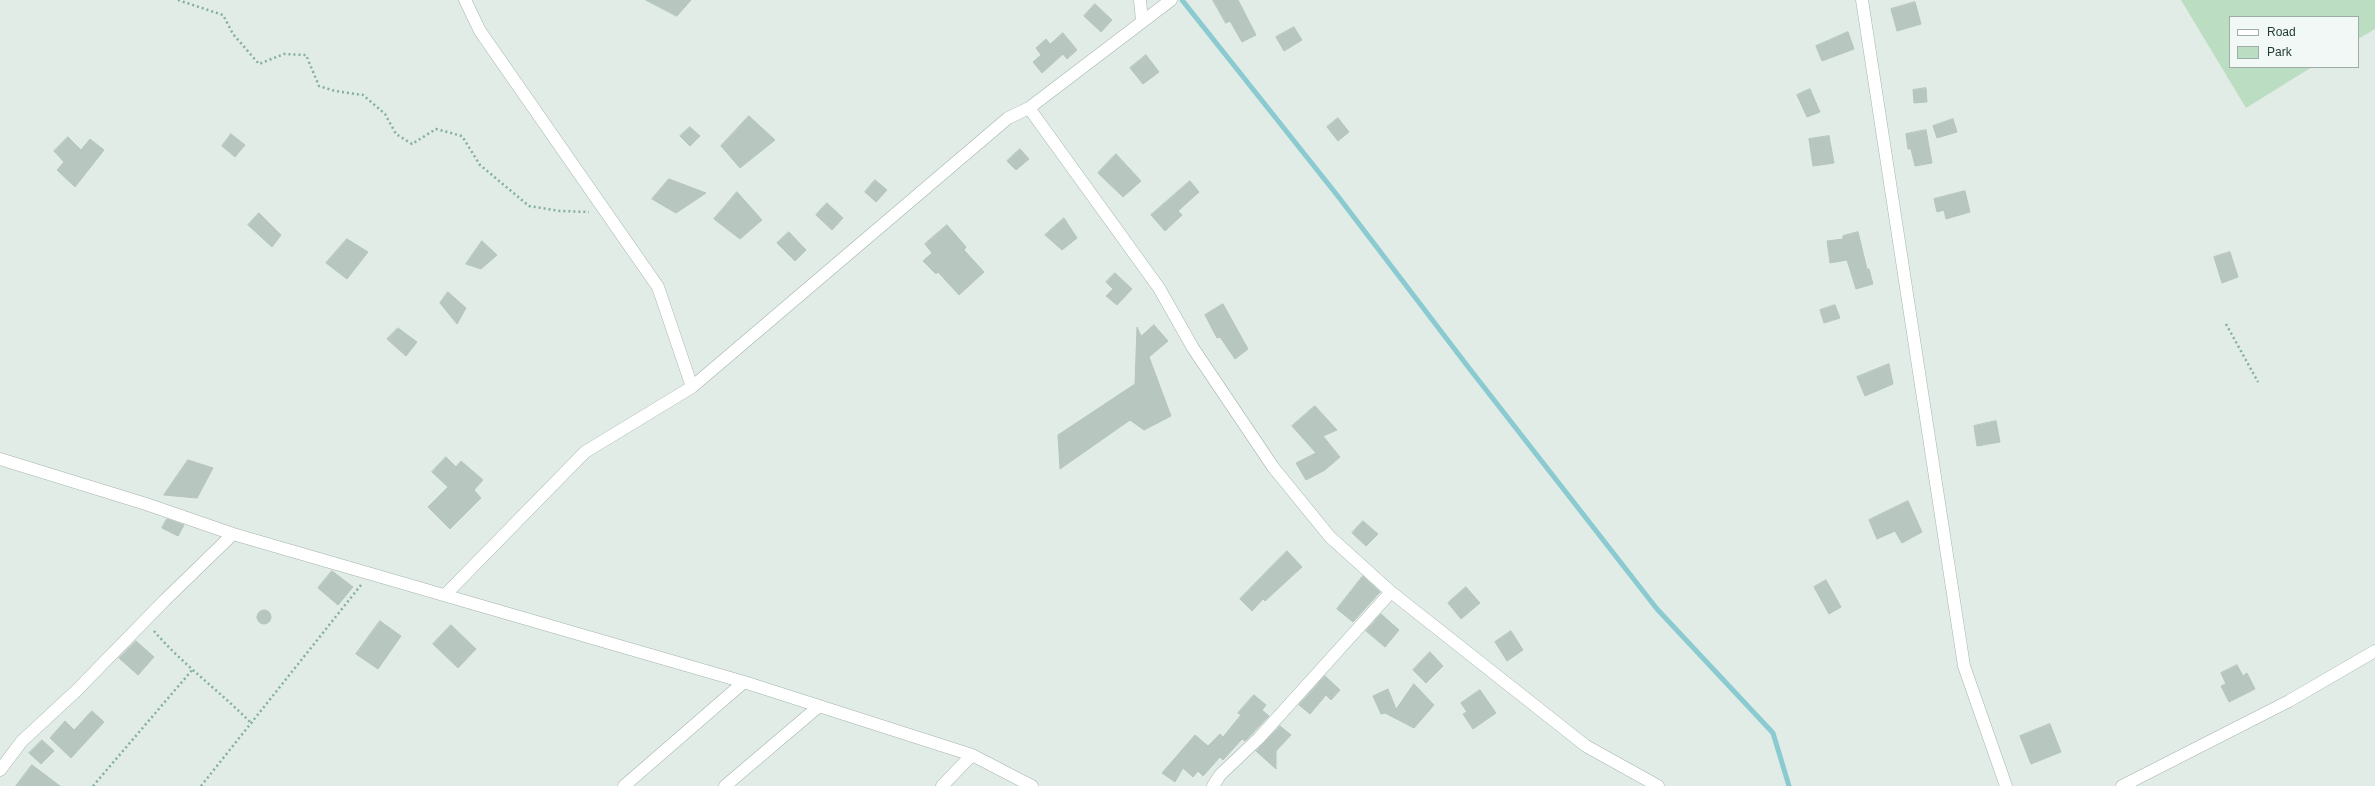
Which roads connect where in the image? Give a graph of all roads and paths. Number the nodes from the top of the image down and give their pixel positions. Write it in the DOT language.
graph roads {
  1 [pos="178,0"];
  2 [pos="465,0"];
  3 [pos="1140,0"];
  4 [pos="1171,0"];
  5 [pos="1862,0"];
  6 [pos="1142,21"];
  7 [pos="1029,108"];
  8 [pos="593,212"];
  9 [pos="2226,324"];
  10 [pos="2258,382"];
  11 [pos="692,387"];
  12 [pos="0,459"];
  13 [pos="233,534"];
  14 [pos="371,573"];
  15 [pos="1391,592"];
  16 [pos="445,595"];
  17 [pos="145,620"];
  18 [pos="2375,651"];
  19 [pos="193,669"];
  20 [pos="744,682"];
  21 [pos="818,707"];
  22 [pos="252,724"];
  23 [pos="972,755"];
  24 [pos="0,770"];
  25 [pos="92,786"];
  26 [pos="201,786"];
  27 [pos="624,786"];
  28 [pos="725,786"];
  29 [pos="942,786"];
  30 [pos="1032,786"];
  31 [pos="1213,786"];
  32 [pos="1658,786"];
  33 [pos="2006,786"];
  34 [pos="2122,786"];
  1 -- 8 [label="path"];
  2 -- 11 [label="street"];
  3 -- 6 [label="street"];
  4 -- 6 [label="street"];
  5 -- 33 [label="street"];
  6 -- 7 [label="street"];
  7 -- 11 [label="street"];
  7 -- 15 [label="street"];
  9 -- 10 [label="path"];
  11 -- 16 [label="street"];
  12 -- 13 [label="street"];
  13 -- 14 [label="street"];
  13 -- 17 [label="street"];
  14 -- 16 [label="street"];
  14 -- 22 [label="path"];
  15 -- 31 [label="street"];
  15 -- 32 [label="street"];
  16 -- 20 [label="street"];
  17 -- 19 [label="path"];
  17 -- 24 [label="street"];
  18 -- 34 [label="street"];
  19 -- 22 [label="path"];
  19 -- 25 [label="path"];
  20 -- 21 [label="street"];
  20 -- 27 [label="street"];
  21 -- 23 [label="street"];
  21 -- 28 [label="street"];
  22 -- 26 [label="path"];
  23 -- 29 [label="street"];
  23 -- 30 [label="street"];
}
